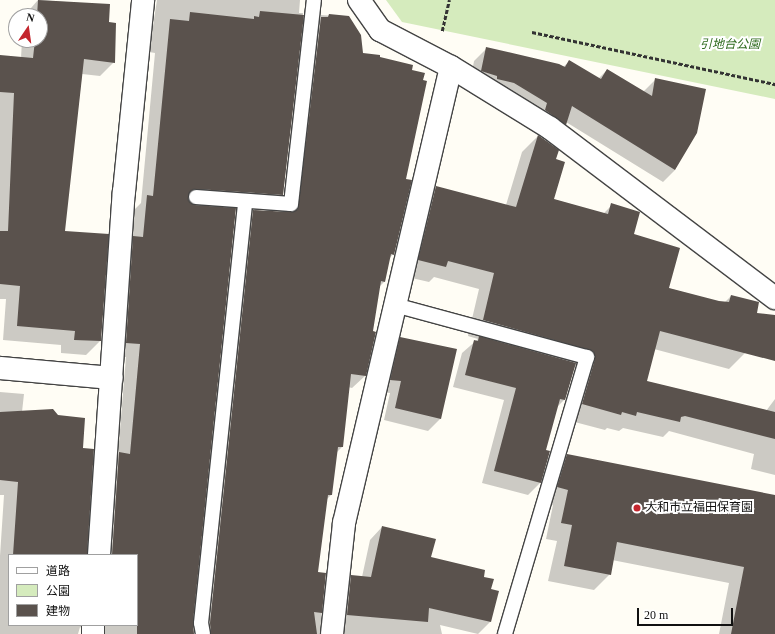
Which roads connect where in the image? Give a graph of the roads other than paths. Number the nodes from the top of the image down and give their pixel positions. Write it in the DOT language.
graph roads {
  1 [pos="143,0"];
  2 [pos="314,0"];
  3 [pos="359,0"];
  4 [pos="450,66"];
  5 [pos="196,197"];
  6 [pos="245,201"];
  7 [pos="775,298"];
  8 [pos="395,305"];
  9 [pos="0,368"];
  10 [pos="112,378"];
  11 [pos="99,554"];
  12 [pos="203,634"];
  13 [pos="332,634"];
  14 [pos="505,634"];
  1 -- 10 [label="street"];
  2 -- 6 [label="lane"];
  3 -- 4 [label="street"];
  4 -- 7 [label="street"];
  4 -- 8 [label="street"];
  5 -- 6 [label="lane"];
  6 -- 12 [label="lane"];
  8 -- 13 [label="street"];
  8 -- 14 [label="lane"];
  9 -- 10 [label="street"];
  10 -- 11 [label="street"];
}
